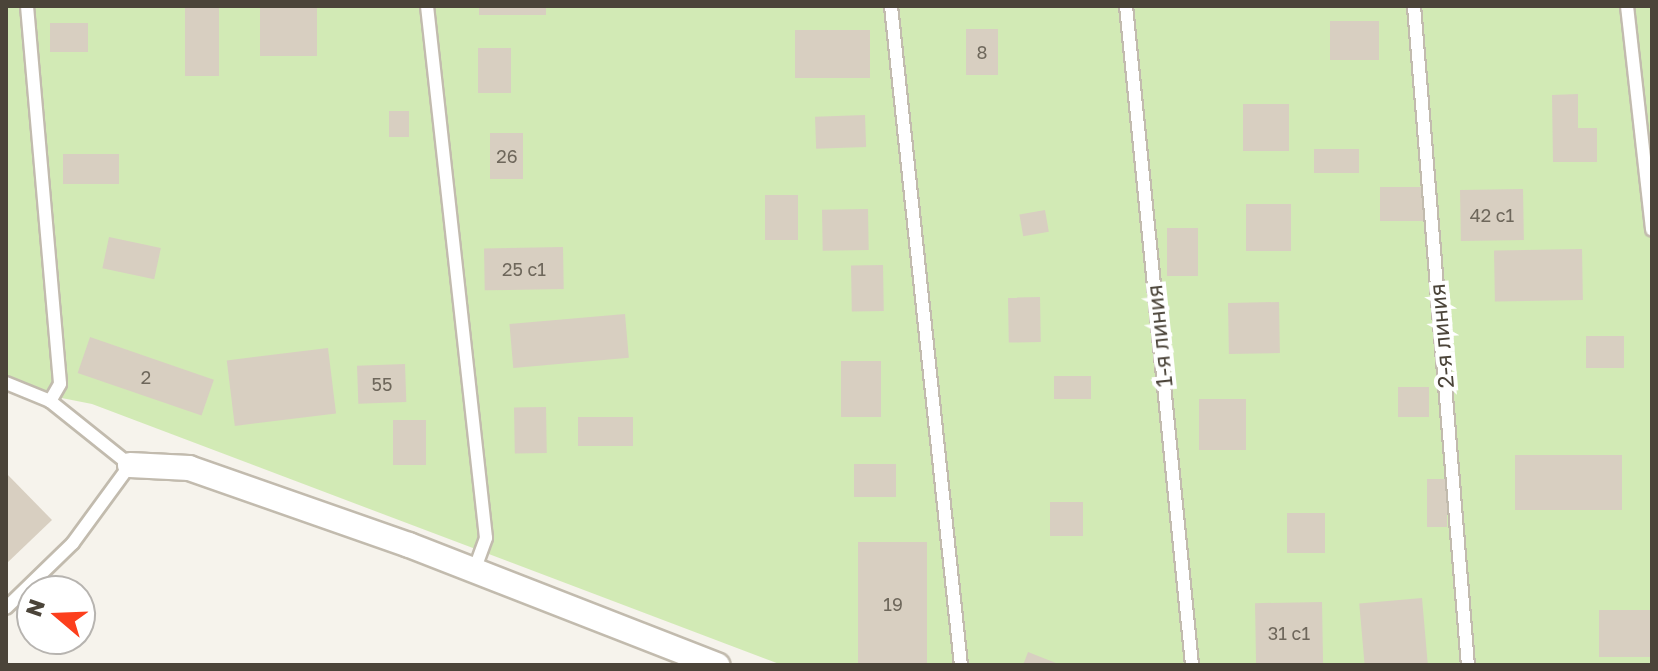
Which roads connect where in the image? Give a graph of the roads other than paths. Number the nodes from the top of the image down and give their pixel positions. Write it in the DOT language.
graph roads {
  1 [pos="27,6"];
  2 [pos="427,6"];
  3 [pos="891,6"];
  4 [pos="1126,6"];
  5 [pos="1414,6"];
  6 [pos="1627,6"];
  7 [pos="1652,230"];
  8 [pos="6,383"];
  9 [pos="50,401"];
  10 [pos="130,465"];
  11 [pos="474,571"];
  12 [pos="6,608"];
  13 [pos="717,665"];
  14 [pos="961,665"];
  15 [pos="1192,665"];
  16 [pos="1468,665"];
  1 -- 9 [label="lane"];
  2 -- 11 [label="lane"];
  3 -- 14 [label="lane"];
  4 -- 15 [label="lane, 1-я линия"];
  5 -- 16 [label="lane, 2-я линия"];
  6 -- 7 [label="lane"];
  8 -- 9 [label="lane"];
  9 -- 10 [label="lane"];
  10 -- 11 [label="street"];
  10 -- 12 [label="lane"];
  11 -- 13 [label="street"];
}
